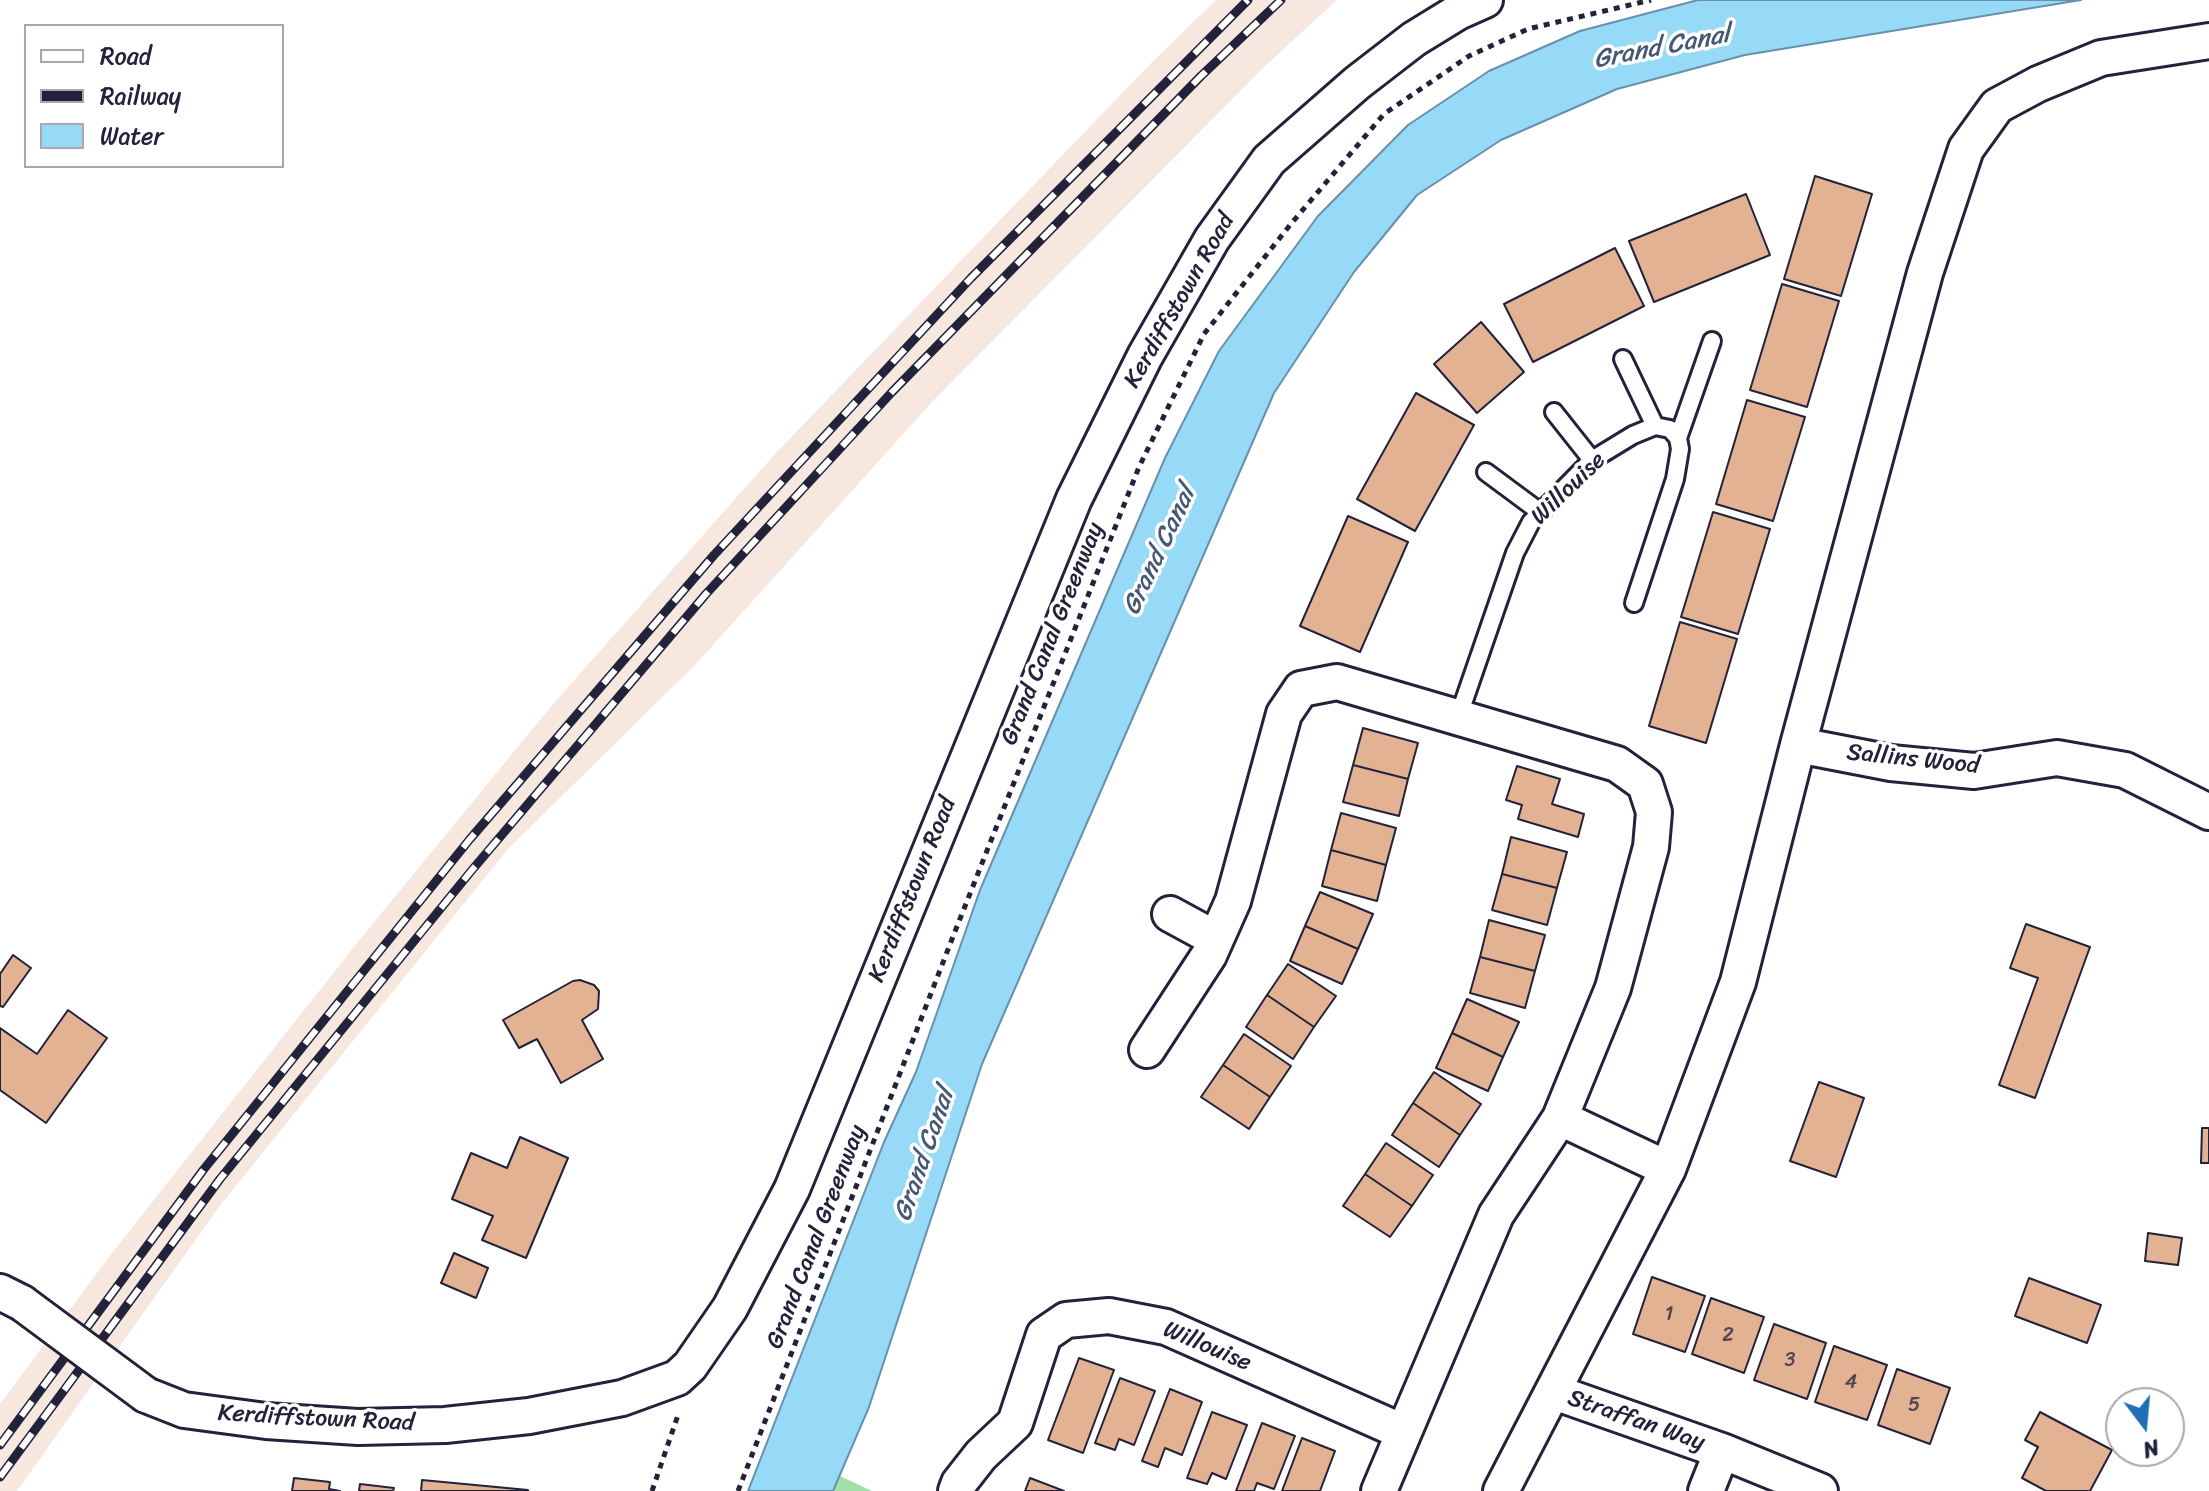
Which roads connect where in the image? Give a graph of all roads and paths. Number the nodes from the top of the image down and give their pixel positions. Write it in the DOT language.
graph roads {
  1 [pos="1485,0"];
  2 [pos="1651,0"];
  3 [pos="2209,41"];
  4 [pos="1712,341"];
  5 [pos="1623,359"];
  6 [pos="1554,412"];
  7 [pos="1655,426"];
  8 [pos="1678,438"];
  9 [pos="1592,460"];
  10 [pos="1486,472"];
  11 [pos="1540,512"];
  12 [pos="1634,603"];
  13 [pos="1458,718"];
  14 [pos="1798,745"];
  15 [pos="2209,812"];
  16 [pos="1170,914"];
  17 [pos="1216,939"];
  18 [pos="1147,1050"];
  19 [pos="1560,1118"];
  20 [pos="1668,1169"];
  21 [pos="11,1297"];
  22 [pos="677,1378"];
  23 [pos="1554,1392"];
  24 [pos="1403,1432"];
  25 [pos="1722,1451"];
  26 [pos="652,1491"];
  27 [pos="738,1491"];
  28 [pos="956,1491"];
  29 [pos="1379,1491"];
  30 [pos="1501,1491"];
  31 [pos="1706,1491"];
  32 [pos="1820,1491"];
  1 -- 22 [label="street, Kerdiffstown Road"];
  2 -- 27 [label="path, Grand Canal Greenway"];
  3 -- 14 [label="street"];
  4 -- 8 [label="lane"];
  5 -- 7 [label="lane"];
  6 -- 9 [label="lane"];
  7 -- 8 [label="lane"];
  7 -- 9 [label="lane, Willouise"];
  8 -- 12 [label="lane"];
  9 -- 11 [label="lane, Willouise"];
  10 -- 11 [label="lane"];
  11 -- 13 [label="lane, Willouise"];
  13 -- 17 [label="street"];
  13 -- 19 [label="street"];
  14 -- 15 [label="street, Sallins Wood"];
  14 -- 20 [label="street"];
  16 -- 17 [label="street"];
  17 -- 18 [label="street"];
  19 -- 20 [label="street"];
  19 -- 24 [label="street"];
  20 -- 23 [label="street"];
  21 -- 22 [label="street, Kerdiffstown Road, bridge"];
  22 -- 26 [label="path"];
  23 -- 25 [label="street, Straffan Way"];
  23 -- 30 [label="street"];
  24 -- 28 [label="street, Willouise"];
  24 -- 29 [label="street"];
  25 -- 31 [label="street, Straffan Way"];
  25 -- 32 [label="street"];
}
